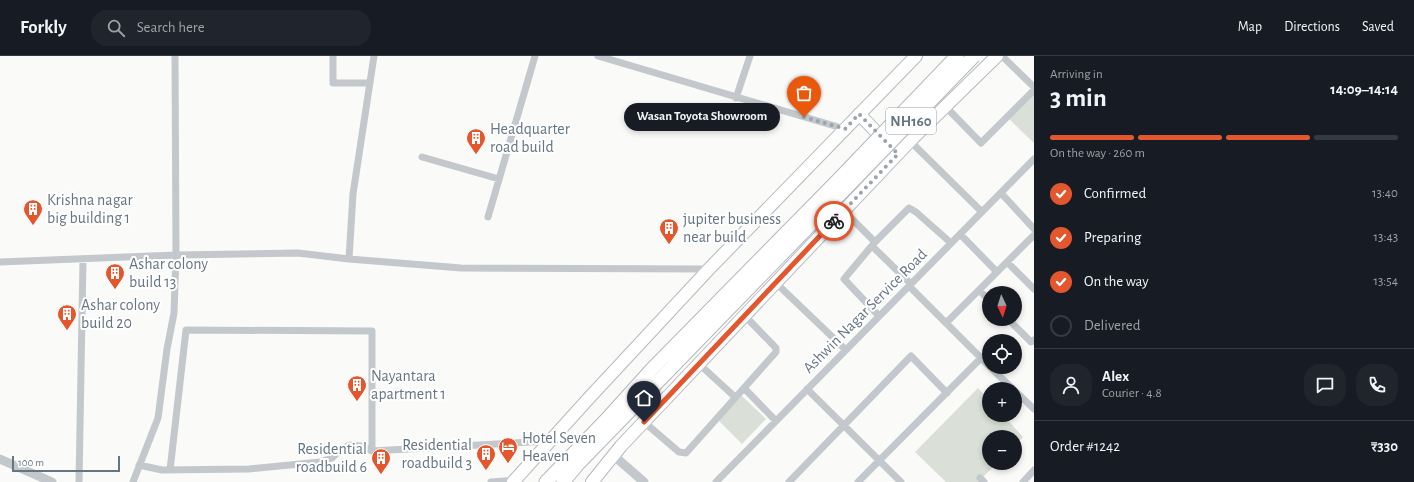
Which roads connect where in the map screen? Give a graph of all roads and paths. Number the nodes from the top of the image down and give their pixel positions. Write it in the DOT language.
graph roads {
  1 [pos="175,56"];
  2 [pos="333,56"];
  3 [pos="374,56"];
  4 [pos="535,56"];
  5 [pos="750,56"];
  6 [pos="916,56"];
  7 [pos="957,56"];
  8 [pos="974,56"];
  9 [pos="997,56"];
  10 [pos="1002,56"];
  11 [pos="602,57"];
  12 [pos="370,83"];
  13 [pos="1034,88"];
  14 [pos="736,98"];
  15 [pos="945,106"];
  16 [pos="859,114"];
  17 [pos="845,129"];
  18 [pos="910,141"];
  19 [pos="898,154"];
  20 [pos="422,157"];
  21 [pos="1034,159"];
  22 [pos="499,178"];
  23 [pos="1001,193"];
  24 [pos="844,211"];
  25 [pos="982,212"];
  26 [pos="488,217"];
  27 [pos="1034,233"];
  28 [pos="960,234"];
  29 [pos="951,243"];
  30 [pos="873,244"];
  31 [pos="176,255"];
  32 [pos="83,259"];
  33 [pos="349,259"];
  34 [pos="0,262"];
  35 [pos="1007,262"];
  36 [pos="709,269"];
  37 [pos="997,272"];
  38 [pos="776,283"];
  39 [pos="910,285"];
  40 [pos="1034,289"];
  41 [pos="979,290"];
  42 [pos="982,293"];
  43 [pos="745,316"];
  44 [pos="879,316"];
  45 [pos="946,323"];
  46 [pos="1015,326"];
  47 [pos="1034,340"];
  48 [pos="846,350"];
  49 [pos="981,358"];
  50 [pos="699,364"];
  51 [pos="998,374"];
  52 [pos="1006,382"];
  53 [pos="744,388"];
  54 [pos="807,389"];
  55 [pos="947,393"];
  56 [pos="1022,396"];
  57 [pos="735,397"];
  58 [pos="1032,404"];
  59 [pos="776,421"];
  60 [pos="644,422"];
  61 [pos="844,425"];
  62 [pos="550,441"];
  63 [pos="372,452"];
  64 [pos="613,455"];
  65 [pos="0,459"];
  66 [pos="880,460"];
  67 [pos="140,465"];
  68 [pos="170,470"];
  69 [pos="1034,470"];
  70 [pos="514,481"];
  71 [pos="52,482"];
  72 [pos="79,482"];
  73 [pos="133,482"];
  74 [pos="490,482"];
  75 [pos="546,482"];
  76 [pos="564,482"];
  77 [pos="592,482"];
  78 [pos="644,482"];
  79 [pos="716,482"];
  80 [pos="789,482"];
  81 [pos="858,482"];
  82 [pos="902,482"];
  83 [pos="1023,482"];
  1 -- 31 [label="street"];
  2 -- 12 [label="street"];
  3 -- 12 [label="street"];
  4 -- 22 [label="street"];
  5 -- 14 [label="street"];
  6 -- 16 [label="main road"];
  7 -- 75 [label="highway, NH160, bridge"];
  8 -- 76 [label="highway, NH160, bridge"];
  9 -- 15 [label="main road"];
  10 -- 13 [label="street"];
  11 -- 14 [label="street"];
  12 -- 33 [label="street"];
  13 -- 15 [label="street"];
  14 -- 17 [label="street"];
  15 -- 18 [label="main road"];
  16 -- 17 [label="main road"];
  16 -- 19 [label="main road"];
  17 -- 36 [label="main road"];
  18 -- 19 [label="main road"];
  18 -- 25 [label="street"];
  19 -- 24 [label="main road"];
  20 -- 22 [label="street"];
  21 -- 23 [label="street, Ashwin Nagar Service Road"];
  22 -- 26 [label="street"];
  23 -- 25 [label="street, Ashwin Nagar Service Road"];
  23 -- 27 [label="street"];
  24 -- 30 [label="street"];
  24 -- 38 [label="main road"];
  25 -- 28 [label="street, Ashwin Nagar Service Road"];
  27 -- 35 [label="street"];
  28 -- 29 [label="street, Ashwin Nagar Service Road"];
  28 -- 37 [label="street"];
  29 -- 30 [label="street"];
  29 -- 39 [label="street, Ashwin Nagar Service Road"];
  30 -- 39 [label="street"];
  30 -- 44 [label="street"];
  31 -- 32 [label="street"];
  31 -- 33 [label="street"];
  31 -- 67 [label="street"];
  32 -- 34 [label="street"];
  32 -- 72 [label="street"];
  33 -- 36 [label="street"];
  35 -- 37 [label="street"];
  35 -- 40 [label="street"];
  36 -- 62 [label="main road"];
  37 -- 41 [label="street"];
  38 -- 43 [label="main road"];
  38 -- 48 [label="street"];
  39 -- 44 [label="street, Ashwin Nagar Service Road"];
  39 -- 45 [label="street"];
  41 -- 42 [label="street"];
  41 -- 45 [label="street"];
  43 -- 50 [label="main road"];
  43 -- 53 [label="street"];
  44 -- 48 [label="street, Ashwin Nagar Service Road"];
  45 -- 49 [label="street"];
  46 -- 47 [label="street"];
  48 -- 54 [label="street, Ashwin Nagar Service Road"];
  49 -- 55 [label="street"];
  50 -- 57 [label="street"];
  50 -- 60 [label="main road"];
  51 -- 52 [label="street"];
  53 -- 57 [label="street"];
  53 -- 59 [label="street"];
  54 -- 59 [label="street, Ashwin Nagar Service Road"];
  54 -- 61 [label="street"];
  55 -- 61 [label="street"];
  55 -- 66 [label="street"];
  56 -- 58 [label="street"];
  57 -- 60 [label="street"];
  59 -- 79 [label="street, Ashwin Nagar Service Road"];
  60 -- 64 [label="main road"];
  61 -- 66 [label="street"];
  61 -- 80 [label="street"];
  62 -- 63 [label="street"];
  62 -- 70 [label="main road"];
  63 -- 68 [label="street"];
  63 -- 68 [label="street"];
  64 -- 77 [label="main road"];
  64 -- 78 [label="street"];
  65 -- 71 [label="street"];
  66 -- 81 [label="street"];
  66 -- 82 [label="street"];
  67 -- 68 [label="street"];
  67 -- 73 [label="street"];
  69 -- 83 [label="street"];
  70 -- 74 [label="street"];
}
